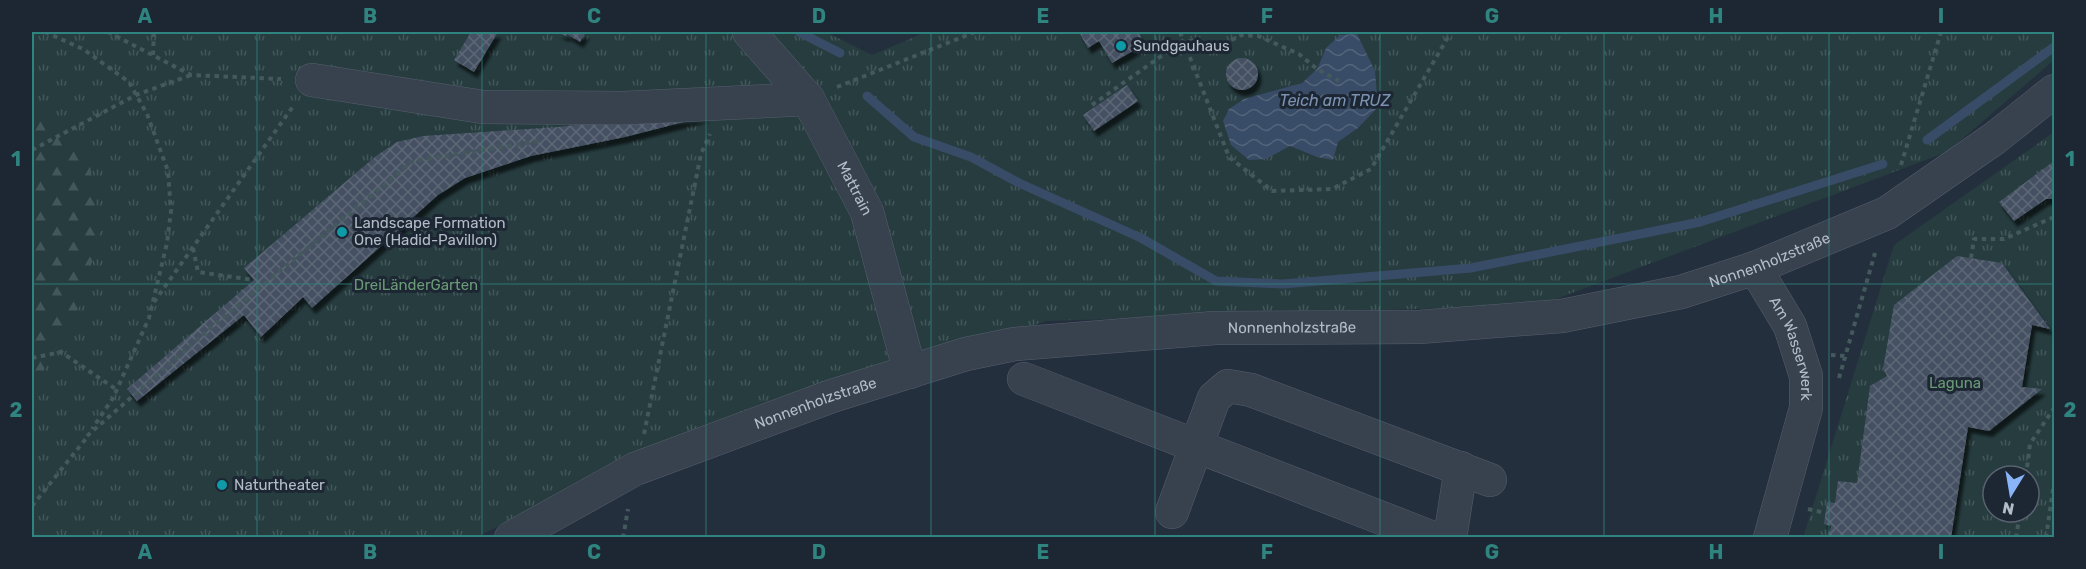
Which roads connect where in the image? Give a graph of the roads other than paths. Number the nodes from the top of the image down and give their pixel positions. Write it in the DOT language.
graph roads {
  1 [pos="749,32"];
  2 [pos="312,80"];
  3 [pos="2055,91"];
  4 [pos="808,99"];
  5 [pos="1755,268"];
  6 [pos="910,372"];
  7 [pos="1024,379"];
  8 [pos="1195,445"];
  9 [pos="1172,512"];
  10 [pos="511,537"];
  11 [pos="1433,537"];
  12 [pos="1450,537"];
  13 [pos="1770,537"];
  1 -- 4 [label="street, Mattrain"];
  2 -- 4 [label="street"];
  3 -- 5 [label="street, Nonnenholzstraße"];
  4 -- 6 [label="street, Mattrain"];
  5 -- 6 [label="street, Nonnenholzstraße"];
  5 -- 13 [label="street, Am Wasserwerk"];
  6 -- 10 [label="street, Nonnenholzstraße"];
  7 -- 8 [label="street"];
  8 -- 9 [label="street"];
  8 -- 11 [label="street"];
  8 -- 12 [label="street"];
}
